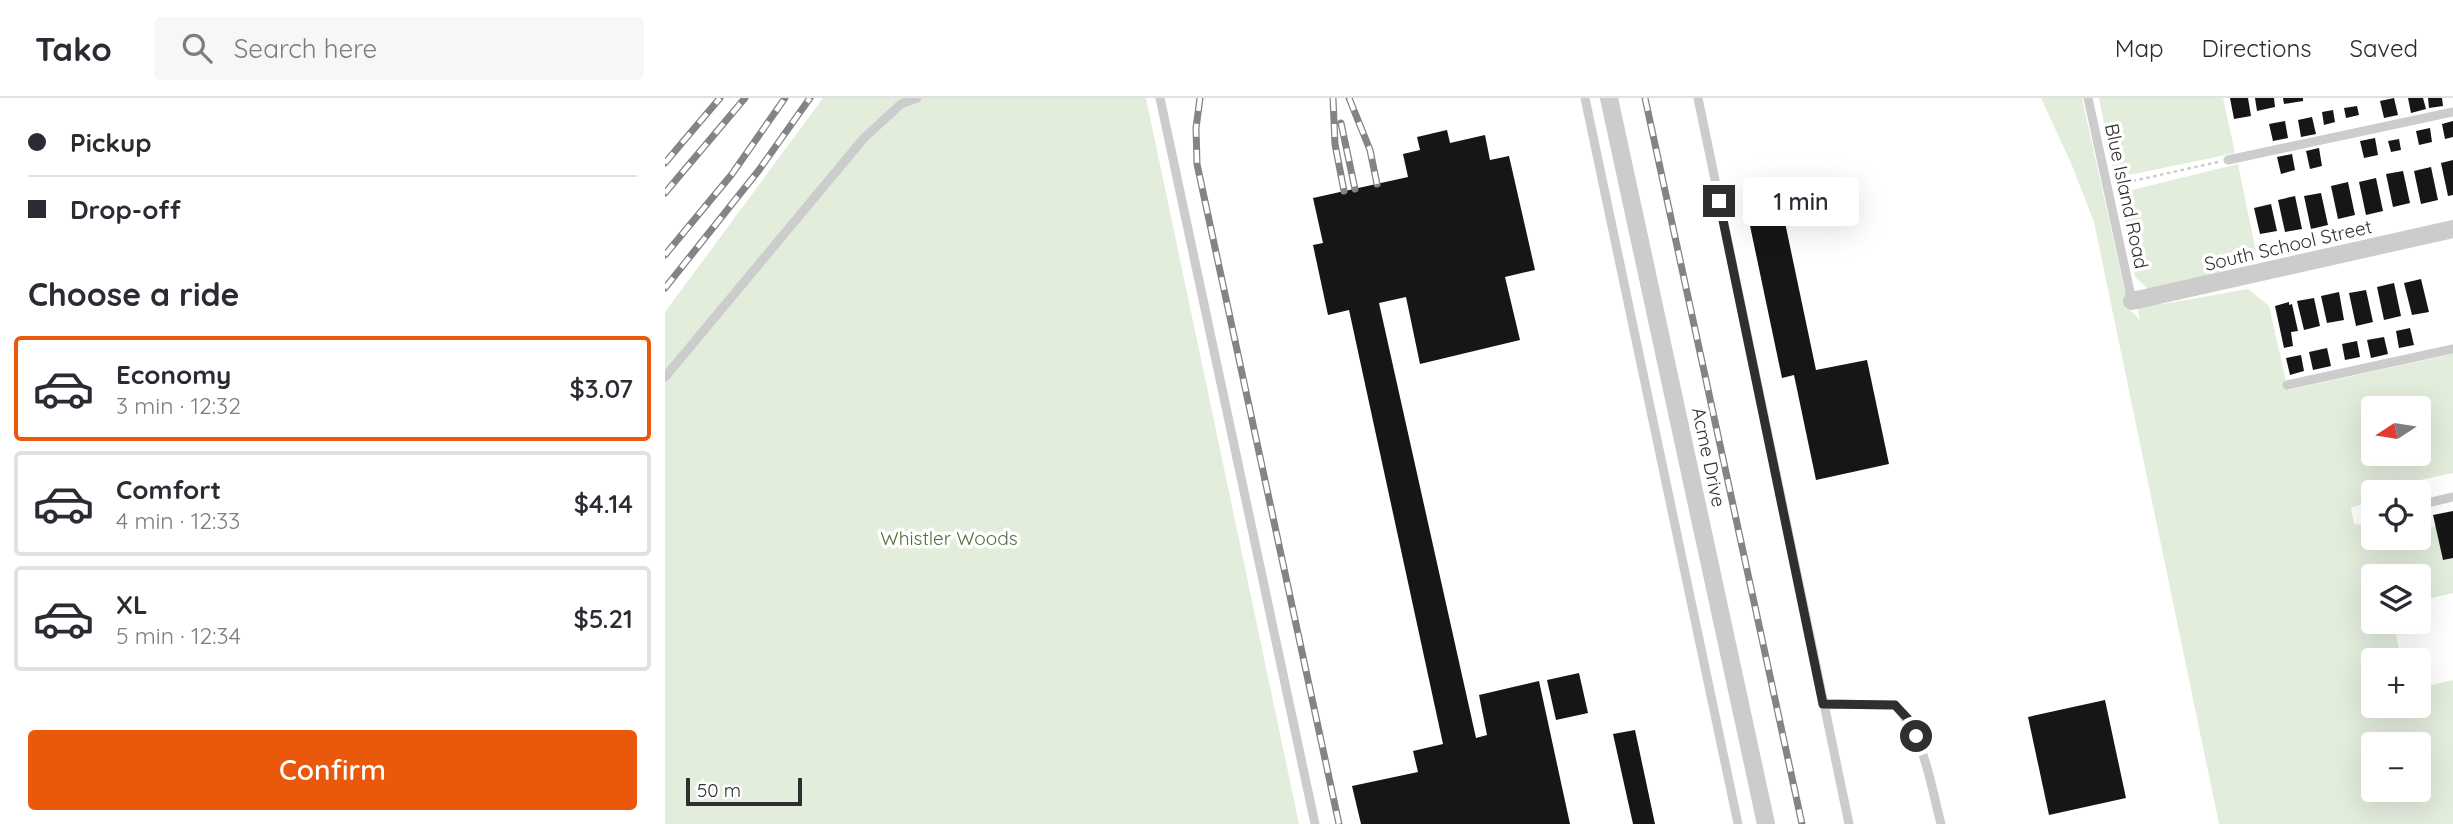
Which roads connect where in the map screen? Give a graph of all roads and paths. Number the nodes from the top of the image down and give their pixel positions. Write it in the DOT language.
graph roads {
  1 [pos="917,98"];
  2 [pos="1160,98"];
  3 [pos="1584,98"];
  4 [pos="1609,98"];
  5 [pos="1698,98"];
  6 [pos="2088,98"];
  7 [pos="2453,112"];
  8 [pos="2228,160"];
  9 [pos="2107,187"];
  10 [pos="2453,229"];
  11 [pos="2132,301"];
  12 [pos="2453,349"];
  13 [pos="665,377"];
  14 [pos="2287,385"];
  15 [pos="2453,497"];
  16 [pos="2431,502"];
  17 [pos="1823,704"];
  18 [pos="1315,824"];
  19 [pos="1738,824"];
  20 [pos="1766,824"];
  21 [pos="1849,824"];
  22 [pos="1941,824"];
  1 -- 13 [label="lane"];
  2 -- 18 [label="lane"];
  3 -- 19 [label="lane"];
  4 -- 20 [label="street, Acme Drive"];
  5 -- 17 [label="lane"];
  6 -- 9 [label="lane, Blue Island Road"];
  7 -- 8 [label="lane"];
  8 -- 9 [label="path"];
  9 -- 11 [label="lane, Blue Island Road"];
  10 -- 11 [label="street, South School Street"];
  12 -- 14 [label="lane"];
  15 -- 16 [label="lane"];
  17 -- 21 [label="lane"];
  17 -- 22 [label="lane"];
}
